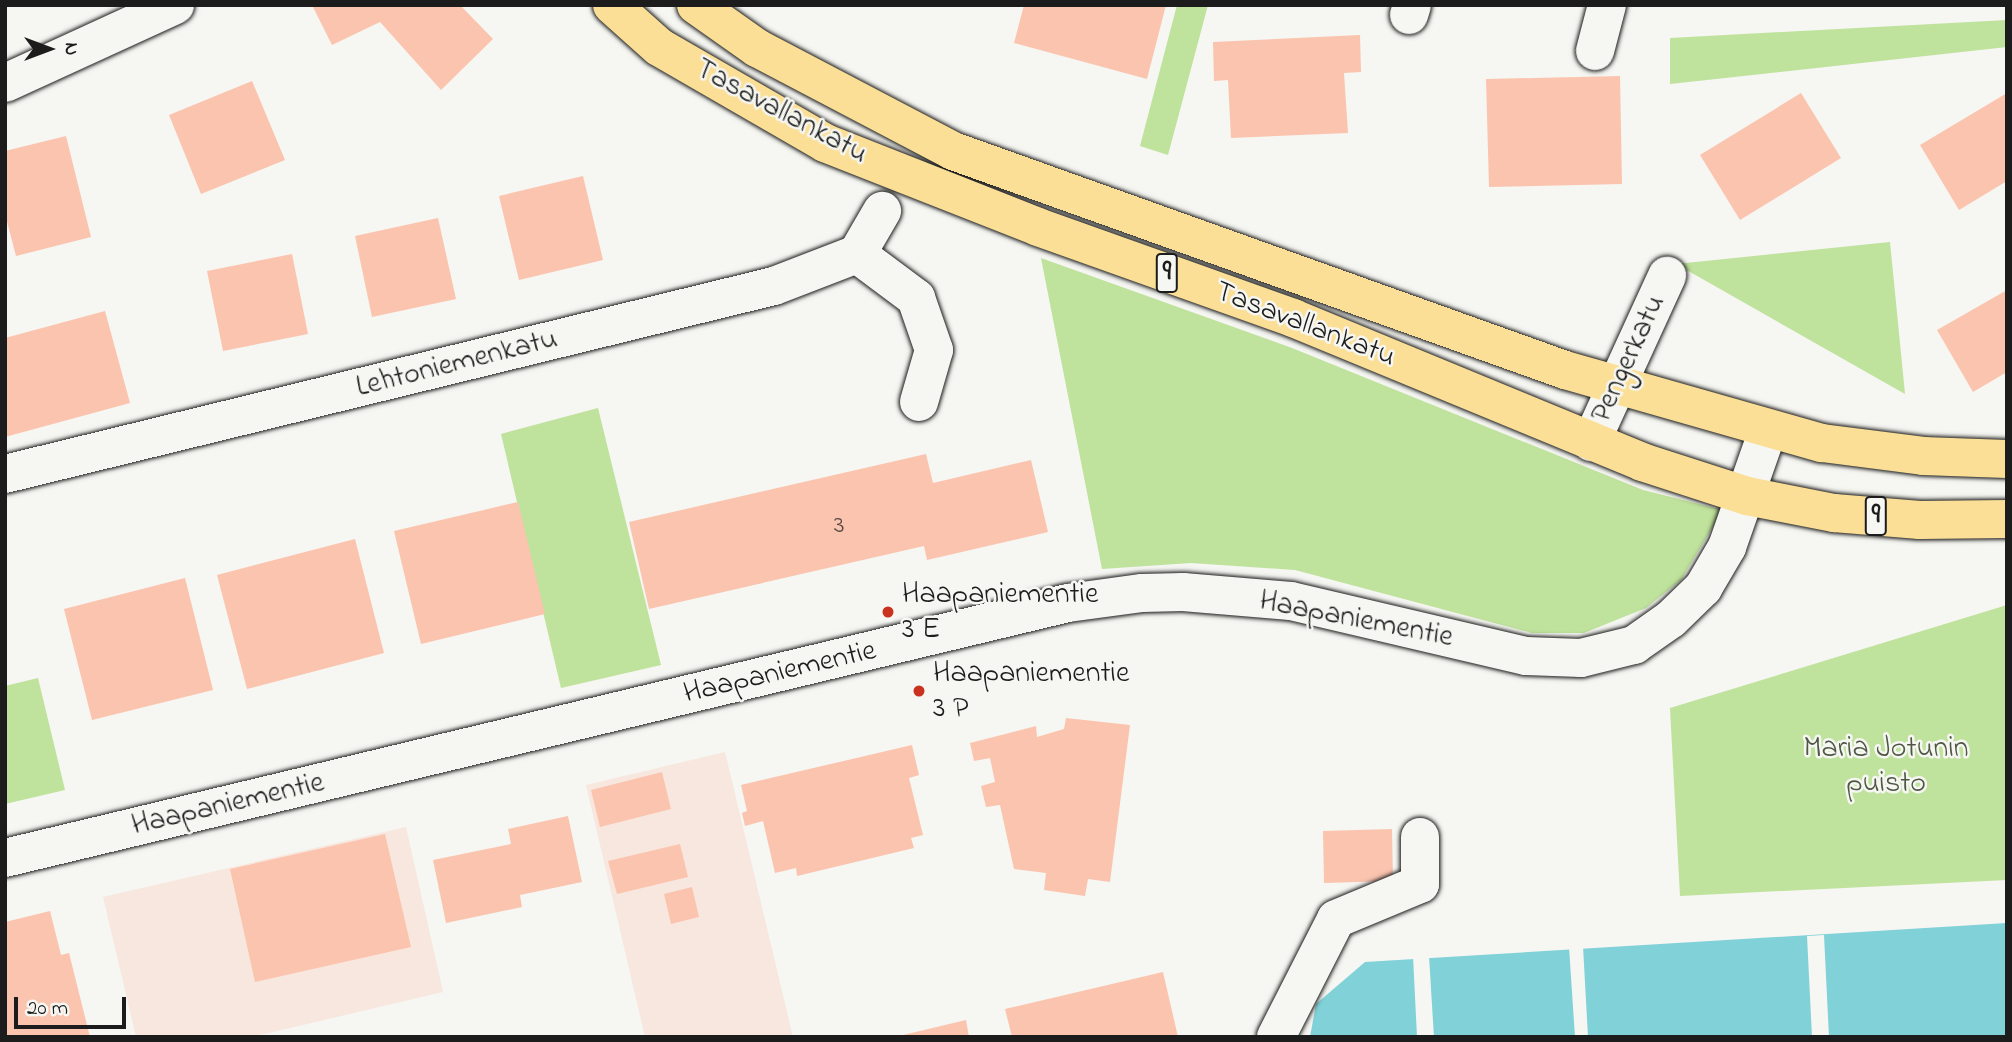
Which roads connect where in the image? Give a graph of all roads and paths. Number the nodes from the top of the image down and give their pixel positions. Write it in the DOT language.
graph roads {
  1 [pos="175,5"];
  2 [pos="612,5"];
  3 [pos="696,5"];
  4 [pos="1607,5"];
  5 [pos="1595,51"];
  6 [pos="5,83"];
  7 [pos="882,211"];
  8 [pos="856,254"];
  9 [pos="1667,276"];
  10 [pos="1618,385"];
  11 [pos="919,402"];
  12 [pos="1768,430"];
  13 [pos="1591,442"];
  14 [pos="2007,459"];
  15 [pos="5,474"];
  16 [pos="1747,496"];
  17 [pos="2007,519"];
  18 [pos="1420,837"];
  19 [pos="5,858"];
  20 [pos="1276,1037"];
  1 -- 6 [label="street"];
  2 -- 13 [label="main road, Tasavallankatu / 9"];
  3 -- 10 [label="main road, Tasavallankatu / 9"];
  4 -- 5 [label="street"];
  7 -- 8 [label="street"];
  8 -- 11 [label="street"];
  8 -- 15 [label="street, Lehtoniemenkatu"];
  9 -- 10 [label="street, Pengerkatu"];
  10 -- 12 [label="main road, Tasavallankatu / 9"];
  10 -- 13 [label="street, Pengerkatu"];
  12 -- 14 [label="main road, 9"];
  12 -- 16 [label="street, Haapaniementie"];
  13 -- 16 [label="main road, Tasavallankatu / 9"];
  16 -- 17 [label="main road, 9"];
  16 -- 19 [label="street, Haapaniementie"];
  18 -- 20 [label="street"];
}
